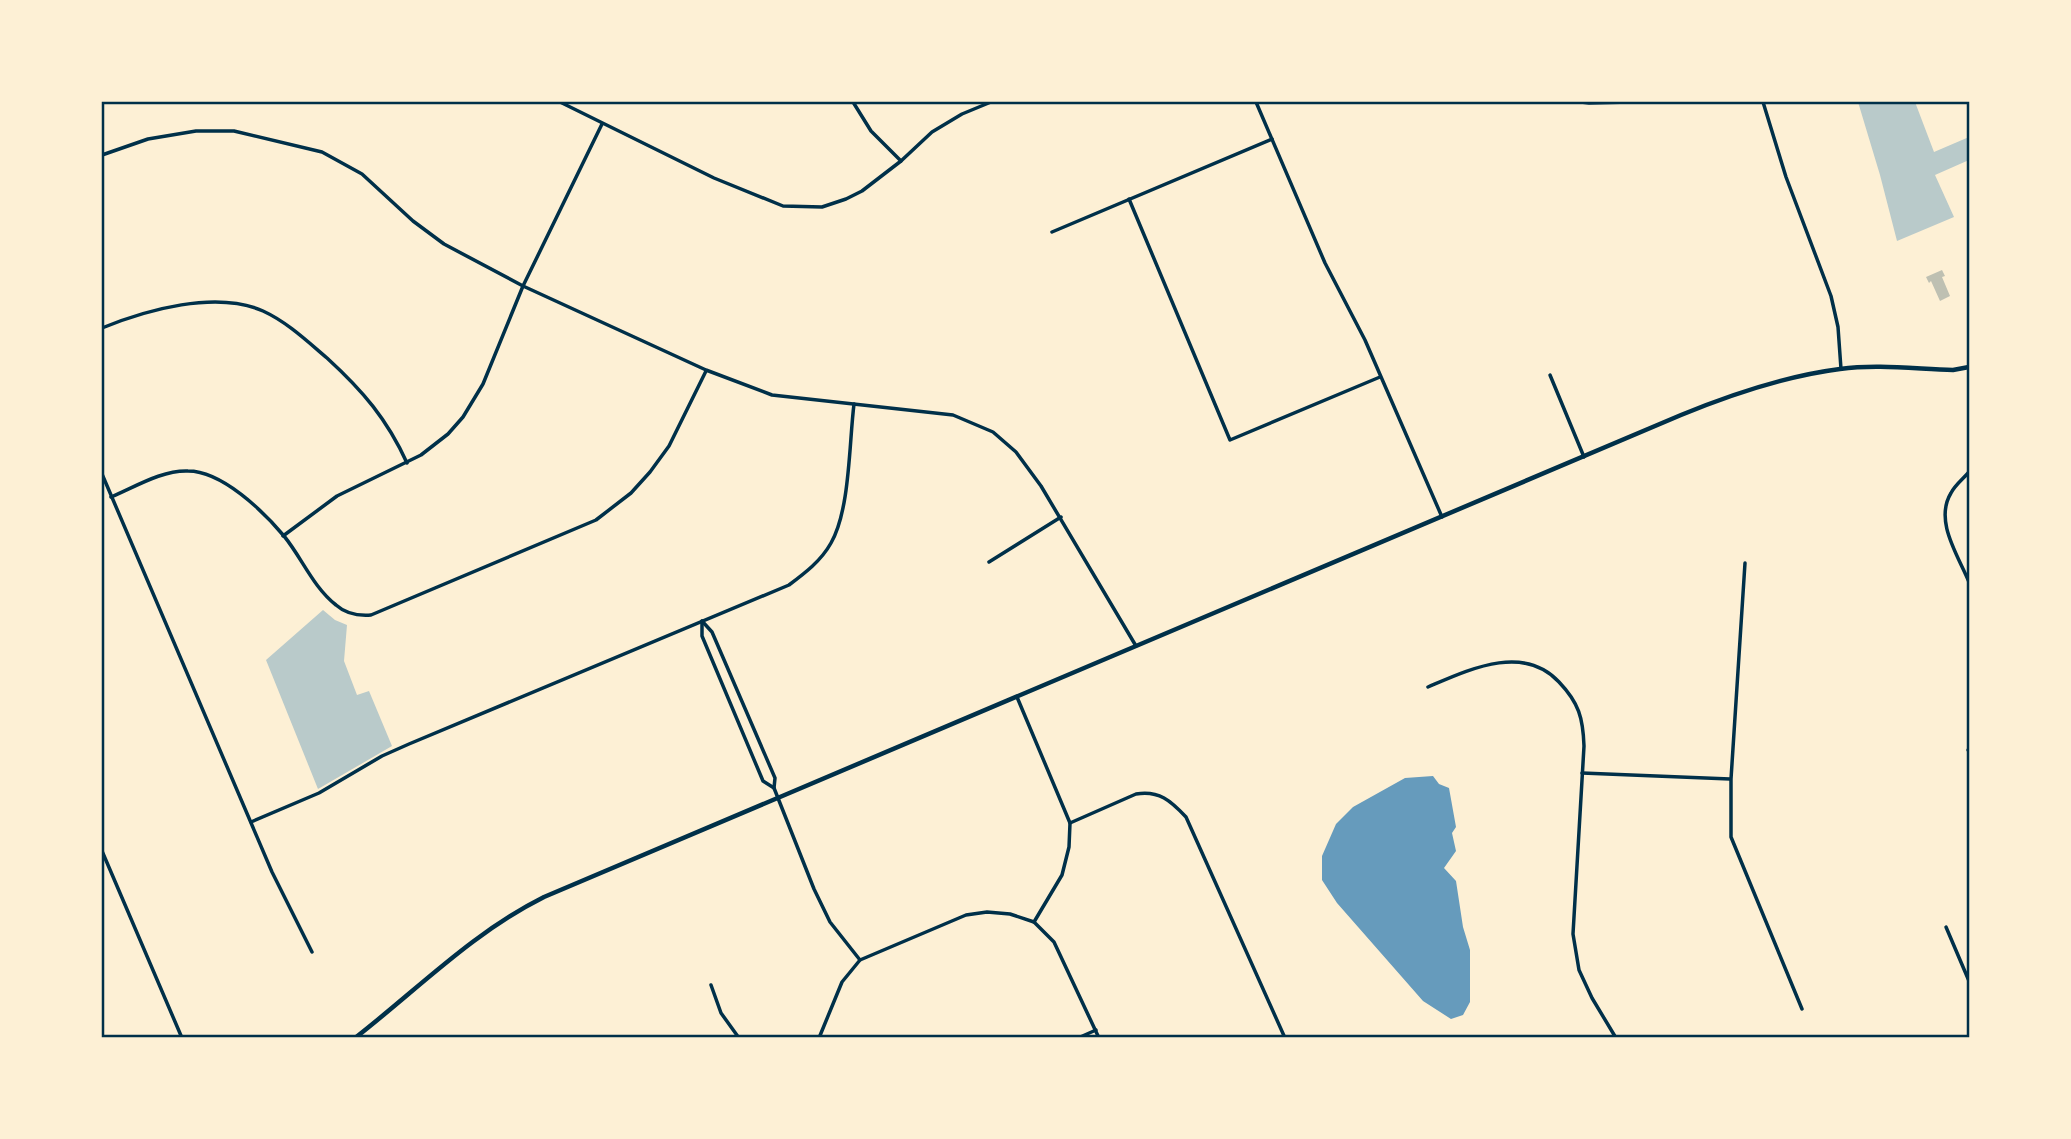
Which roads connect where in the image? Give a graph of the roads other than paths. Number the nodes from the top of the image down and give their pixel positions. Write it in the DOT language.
graph roads {
  1 [pos="560,102"];
  2 [pos="853,102"];
  3 [pos="991,102"];
  4 [pos="1256,102"];
  5 [pos="1581,102"];
  6 [pos="1630,102"];
  7 [pos="1763,102"];
  8 [pos="602,124"];
  9 [pos="1272,139"];
  10 [pos="102,155"];
  11 [pos="901,161"];
  12 [pos="1129,199"];
  13 [pos="1052,232"];
  14 [pos="523,286"];
  15 [pos="102,328"];
  16 [pos="1969,368"];
  17 [pos="1841,369"];
  18 [pos="706,370"];
  19 [pos="1550,375"];
  20 [pos="1380,377"];
  21 [pos="854,404"];
  22 [pos="1584,457"];
  23 [pos="407,463"];
  24 [pos="1969,472"];
  25 [pos="102,474"];
  26 [pos="111,497"];
  27 [pos="1061,517"];
  28 [pos="1442,517"];
  29 [pos="283,536"];
  30 [pos="989,562"];
  31 [pos="1745,563"];
  32 [pos="1969,582"];
  33 [pos="702,621"];
  34 [pos="1136,646"];
  35 [pos="1428,687"];
  36 [pos="1017,697"];
  37 [pos="1582,773"];
  38 [pos="1731,779"];
  39 [pos="774,788"];
  40 [pos="778,798"];
  41 [pos="251,822"];
  42 [pos="1070,823"];
  43 [pos="102,851"];
  44 [pos="1034,922"];
  45 [pos="1947,927"];
  46 [pos="312,952"];
  47 [pos="860,960"];
  48 [pos="1969,981"];
  49 [pos="711,985"];
  50 [pos="1802,1009"];
  51 [pos="1096,1030"];
  52 [pos="182,1038"];
  53 [pos="355,1038"];
  54 [pos="738,1038"];
  55 [pos="819,1038"];
  56 [pos="1078,1038"];
  57 [pos="1100,1038"];
  58 [pos="1285,1038"];
  59 [pos="1616,1038"];
  1 -- 8 [label="street"];
  2 -- 11 [label="street"];
  3 -- 11 [label="street"];
  4 -- 9 [label="street"];
  5 -- 6 [label="street"];
  7 -- 17 [label="street"];
  8 -- 11 [label="street"];
  8 -- 14 [label="street"];
  9 -- 12 [label="street"];
  9 -- 20 [label="street"];
  10 -- 14 [label="street"];
  12 -- 13 [label="street"];
  12 -- 20 [label="street"];
  14 -- 18 [label="street"];
  14 -- 23 [label="street"];
  15 -- 23 [label="street"];
  16 -- 17 [label="street"];
  17 -- 22 [label="street"];
  18 -- 21 [label="street"];
  18 -- 29 [label="street"];
  19 -- 22 [label="street"];
  20 -- 28 [label="street"];
  21 -- 27 [label="street"];
  21 -- 33 [label="street"];
  22 -- 28 [label="street"];
  23 -- 29 [label="street"];
  24 -- 32 [label="street"];
  25 -- 26 [label="street"];
  26 -- 29 [label="street"];
  26 -- 41 [label="street"];
  27 -- 30 [label="street"];
  27 -- 34 [label="street"];
  28 -- 34 [label="street"];
  31 -- 38 [label="street"];
  33 -- 39 [label="street"];
  33 -- 39 [label="street"];
  33 -- 41 [label="street"];
  34 -- 36 [label="street"];
  35 -- 37 [label="street"];
  36 -- 40 [label="street"];
  36 -- 42 [label="street"];
  37 -- 38 [label="street"];
  37 -- 59 [label="street"];
  38 -- 50 [label="street"];
  39 -- 40 [label="street"];
  40 -- 47 [label="street"];
  40 -- 53 [label="street"];
  41 -- 46 [label="street"];
  42 -- 44 [label="street"];
  42 -- 58 [label="street"];
  43 -- 52 [label="street"];
  44 -- 47 [label="street"];
  44 -- 51 [label="street"];
  45 -- 48 [label="street"];
  47 -- 55 [label="street"];
  49 -- 54 [label="street"];
  51 -- 56 [label="street"];
  51 -- 57 [label="street"];
}
